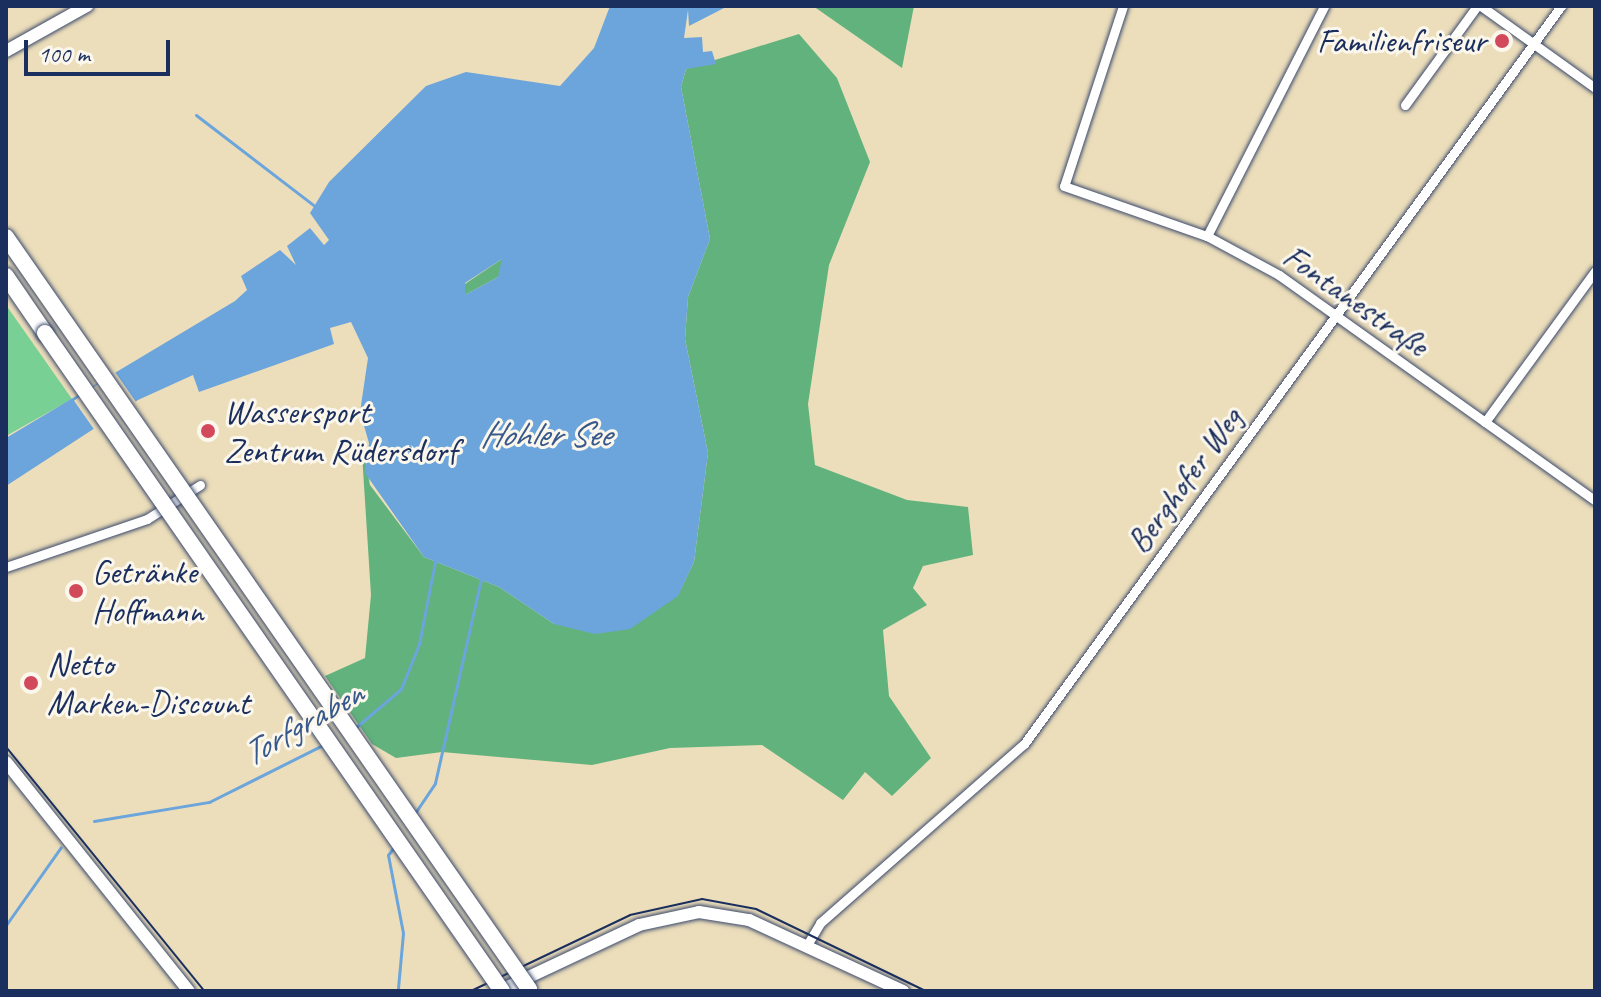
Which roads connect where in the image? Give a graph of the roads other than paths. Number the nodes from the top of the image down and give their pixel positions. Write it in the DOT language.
graph roads {
  1 [pos="87,6"];
  2 [pos="1123,6"];
  3 [pos="1324,6"];
  4 [pos="1479,6"];
  5 [pos="1561,6"];
  6 [pos="1534,44"];
  7 [pos="6,51"];
  8 [pos="1595,88"];
  9 [pos="1405,105"];
  10 [pos="1207,236"];
  11 [pos="6,237"];
  12 [pos="1595,271"];
  13 [pos="6,276"];
  14 [pos="1337,314"];
  15 [pos="1485,422"];
  16 [pos="200,485"];
  17 [pos="1595,500"];
  18 [pos="6,567"];
  19 [pos="6,762"];
  20 [pos="807,945"];
  21 [pos="530,990"];
  22 [pos="189,991"];
  23 [pos="500,991"];
  24 [pos="903,991"];
  1 -- 7 [label="main road"];
  2 -- 10 [label="street, Fontanestraße"];
  3 -- 10 [label="street"];
  4 -- 6 [label="street"];
  4 -- 9 [label="street"];
  5 -- 6 [label="street, Berghofer Weg"];
  6 -- 8 [label="street"];
  6 -- 14 [label="street, Berghofer Weg"];
  10 -- 14 [label="street, Fontanestraße"];
  11 -- 21 [label="highway, bridge"];
  12 -- 15 [label="street"];
  13 -- 23 [label="highway, bridge"];
  14 -- 15 [label="street, Fontanestraße"];
  14 -- 20 [label="street, Berghofer Weg"];
  15 -- 17 [label="street, Fontanestraße"];
  16 -- 18 [label="street"];
  19 -- 22 [label="main road"];
  20 -- 23 [label="main road"];
  20 -- 24 [label="main road"];
}
